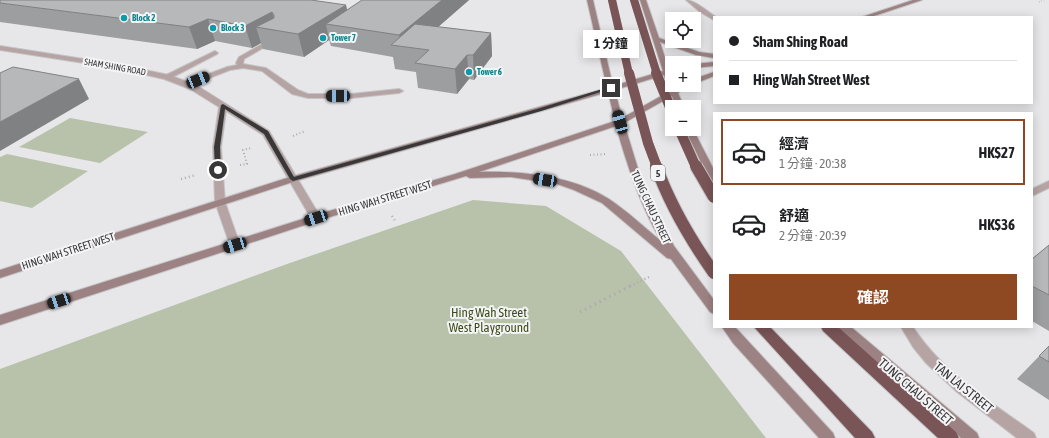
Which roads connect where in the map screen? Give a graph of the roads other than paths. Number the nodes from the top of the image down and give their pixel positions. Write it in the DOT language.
graph roads {
  1 [pos="590,0"];
  2 [pos="612,0"];
  3 [pos="634,0"];
  4 [pos="643,0"];
  5 [pos="689,0"];
  6 [pos="919,0"];
  7 [pos="869,16"];
  8 [pos="713,17"];
  9 [pos="277,38"];
  10 [pos="657,39"];
  11 [pos="0,48"];
  12 [pos="215,52"];
  13 [pos="713,56"];
  14 [pos="665,60"];
  15 [pos="713,64"];
  16 [pos="701,65"];
  17 [pos="241,66"];
  18 [pos="665,72"];
  19 [pos="713,74"];
  20 [pos="166,77"];
  21 [pos="701,79"];
  22 [pos="186,84"];
  23 [pos="611,88"];
  24 [pos="399,91"];
  25 [pos="674,93"];
  26 [pos="667,100"];
  27 [pos="677,100"];
  28 [pos="223,105"];
  29 [pos="620,122"];
  30 [pos="682,136"];
  31 [pos="692,136"];
  32 [pos="458,176"];
  33 [pos="713,177"];
  34 [pos="293,179"];
  35 [pos="1049,184"];
  36 [pos="1033,192"];
  37 [pos="713,195"];
  38 [pos="220,202"];
  39 [pos="316,218"];
  40 [pos="235,245"];
  41 [pos="676,259"];
  42 [pos="713,272"];
  43 [pos="0,274"];
  44 [pos="713,308"];
  45 [pos="0,320"];
  46 [pos="729,328"];
  47 [pos="762,328"];
  48 [pos="829,328"];
  49 [pos="844,328"];
  50 [pos="908,328"];
  51 [pos="828,438"];
  52 [pos="866,438"];
  53 [pos="950,438"];
  54 [pos="972,438"];
  55 [pos="1029,438"];
  1 -- 23 [label="street, TUNG CHAU STREET"];
  2 -- 42 [label="highway, 5, bridge"];
  3 -- 26 [label="highway, bridge"];
  4 -- 10 [label="street"];
  5 -- 8 [label="street"];
  6 -- 7 [label="street"];
  9 -- 17 [label="street"];
  10 -- 13 [label="street"];
  10 -- 14 [label="street"];
  11 -- 20 [label="street, SHAM SHING ROAD"];
  12 -- 20 [label="street"];
  15 -- 16 [label="street"];
  17 -- 22 [label="street"];
  17 -- 24 [label="street"];
  18 -- 23 [label="street, HING WAH STREET WEST"];
  19 -- 21 [label="street"];
  20 -- 22 [label="street, SHAM SHING ROAD"];
  22 -- 28 [label="street, SHAM SHING ROAD"];
  23 -- 29 [label="street, TUNG CHAU STREET"];
  23 -- 34 [label="street, HING WAH STREET WEST"];
  25 -- 27 [label="street"];
  25 -- 29 [label="street, HING WAH STREET WEST"];
  28 -- 34 [label="street, SHAM SHING ROAD"];
  28 -- 38 [label="street"];
  29 -- 32 [label="street, HING WAH STREET WEST"];
  29 -- 41 [label="street, TUNG CHAU STREET"];
  30 -- 37 [label="highway, bridge"];
  31 -- 33 [label="street"];
  32 -- 39 [label="street, HING WAH STREET WEST"];
  32 -- 41 [label="street"];
  34 -- 38 [label="street, HING WAH STREET WEST"];
  34 -- 39 [label="street, SHAM SHING ROAD"];
  35 -- 36 [label="street"];
  38 -- 40 [label="street"];
  38 -- 43 [label="street, HING WAH STREET WEST"];
  39 -- 40 [label="street, HING WAH STREET WEST"];
  40 -- 45 [label="street, HING WAH STREET WEST"];
  41 -- 44 [label="street, TUNG CHAU STREET"];
  46 -- 51 [label="street"];
  47 -- 52 [label="highway"];
  48 -- 53 [label="highway"];
  49 -- 54 [label="street, TUNG CHAU STREET"];
  50 -- 55 [label="street, TAN LAI STREET"];
}
